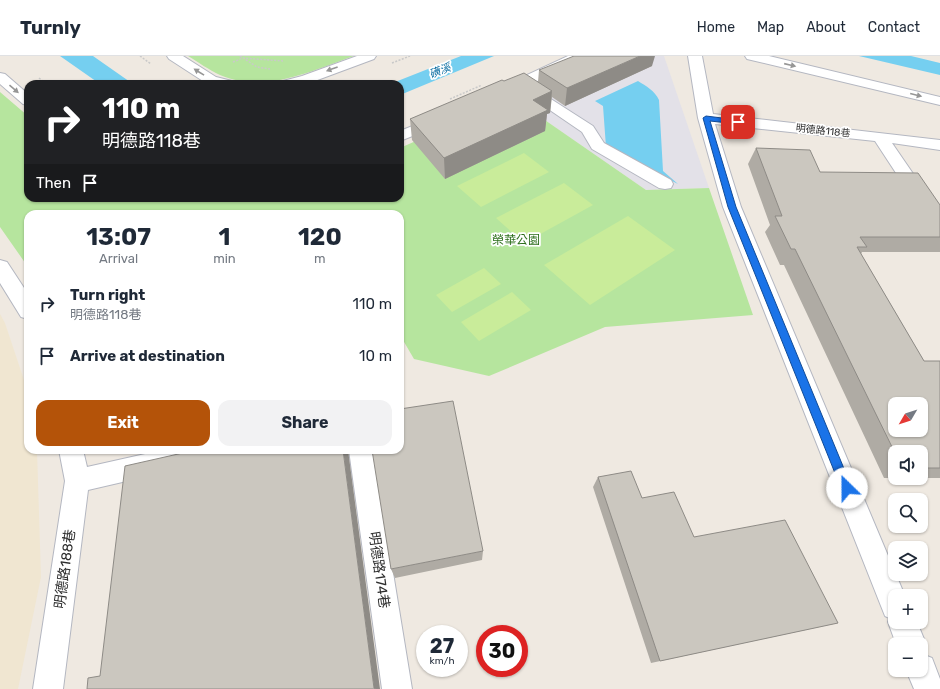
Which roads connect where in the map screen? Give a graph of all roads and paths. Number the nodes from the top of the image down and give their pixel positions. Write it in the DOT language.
graph roads {
  1 [pos="174,56"];
  2 [pos="240,56"];
  3 [pos="369,56"];
  4 [pos="579,56"];
  5 [pos="695,56"];
  6 [pos="752,56"];
  7 [pos="243,58"];
  8 [pos="285,61"];
  9 [pos="271,69"];
  10 [pos="0,77"];
  11 [pos="211,80"];
  12 [pos="303,80"];
  13 [pos="484,84"];
  14 [pos="519,84"];
  15 [pos="491,97"];
  16 [pos="24,98"];
  17 [pos="449,99"];
  18 [pos="940,101"];
  19 [pos="456,113"];
  20 [pos="706,118"];
  21 [pos="404,134"];
  22 [pos="880,137"];
  23 [pos="940,145"];
  24 [pos="664,184"];
  25 [pos="940,227"];
  26 [pos="0,267"];
  27 [pos="24,305"];
  28 [pos="72,454"];
  29 [pos="195,454"];
  30 [pos="362,454"];
  31 [pos="77,481"];
  32 [pos="888,589"];
  33 [pos="924,677"];
  34 [pos="48,689"];
  35 [pos="397,689"];
  36 [pos="929,689"];
  11 -- 1 [label="street, one-way"];
  2 -- 7 [label="path"];
  3 -- 12 [label="street, one-way"];
  4 -- 14 [label="street"];
  5 -- 20 [label="street"];
  6 -- 18 [label="street, one-way"];
  7 -- 8 [label="path"];
  7 -- 9 [label="path"];
  10 -- 16 [label="street, one-way"];
  13 -- 17 [label="path"];
  14 -- 15 [label="street"];
  14 -- 24 [label="street"];
  19 -- 21 [label="street"];
  20 -- 22 [label="street, 明德路118巷"];
  20 -- 32 [label="street"];
  22 -- 23 [label="street, 明德路118巷"];
  22 -- 25 [label="street"];
  26 -- 27 [label="street"];
  28 -- 31 [label="street, 明德路188巷"];
  29 -- 31 [label="street"];
  30 -- 35 [label="street, 明德路174巷"];
  31 -- 34 [label="street, 明德路188巷"];
  33 -- 36 [label="street"];
}
